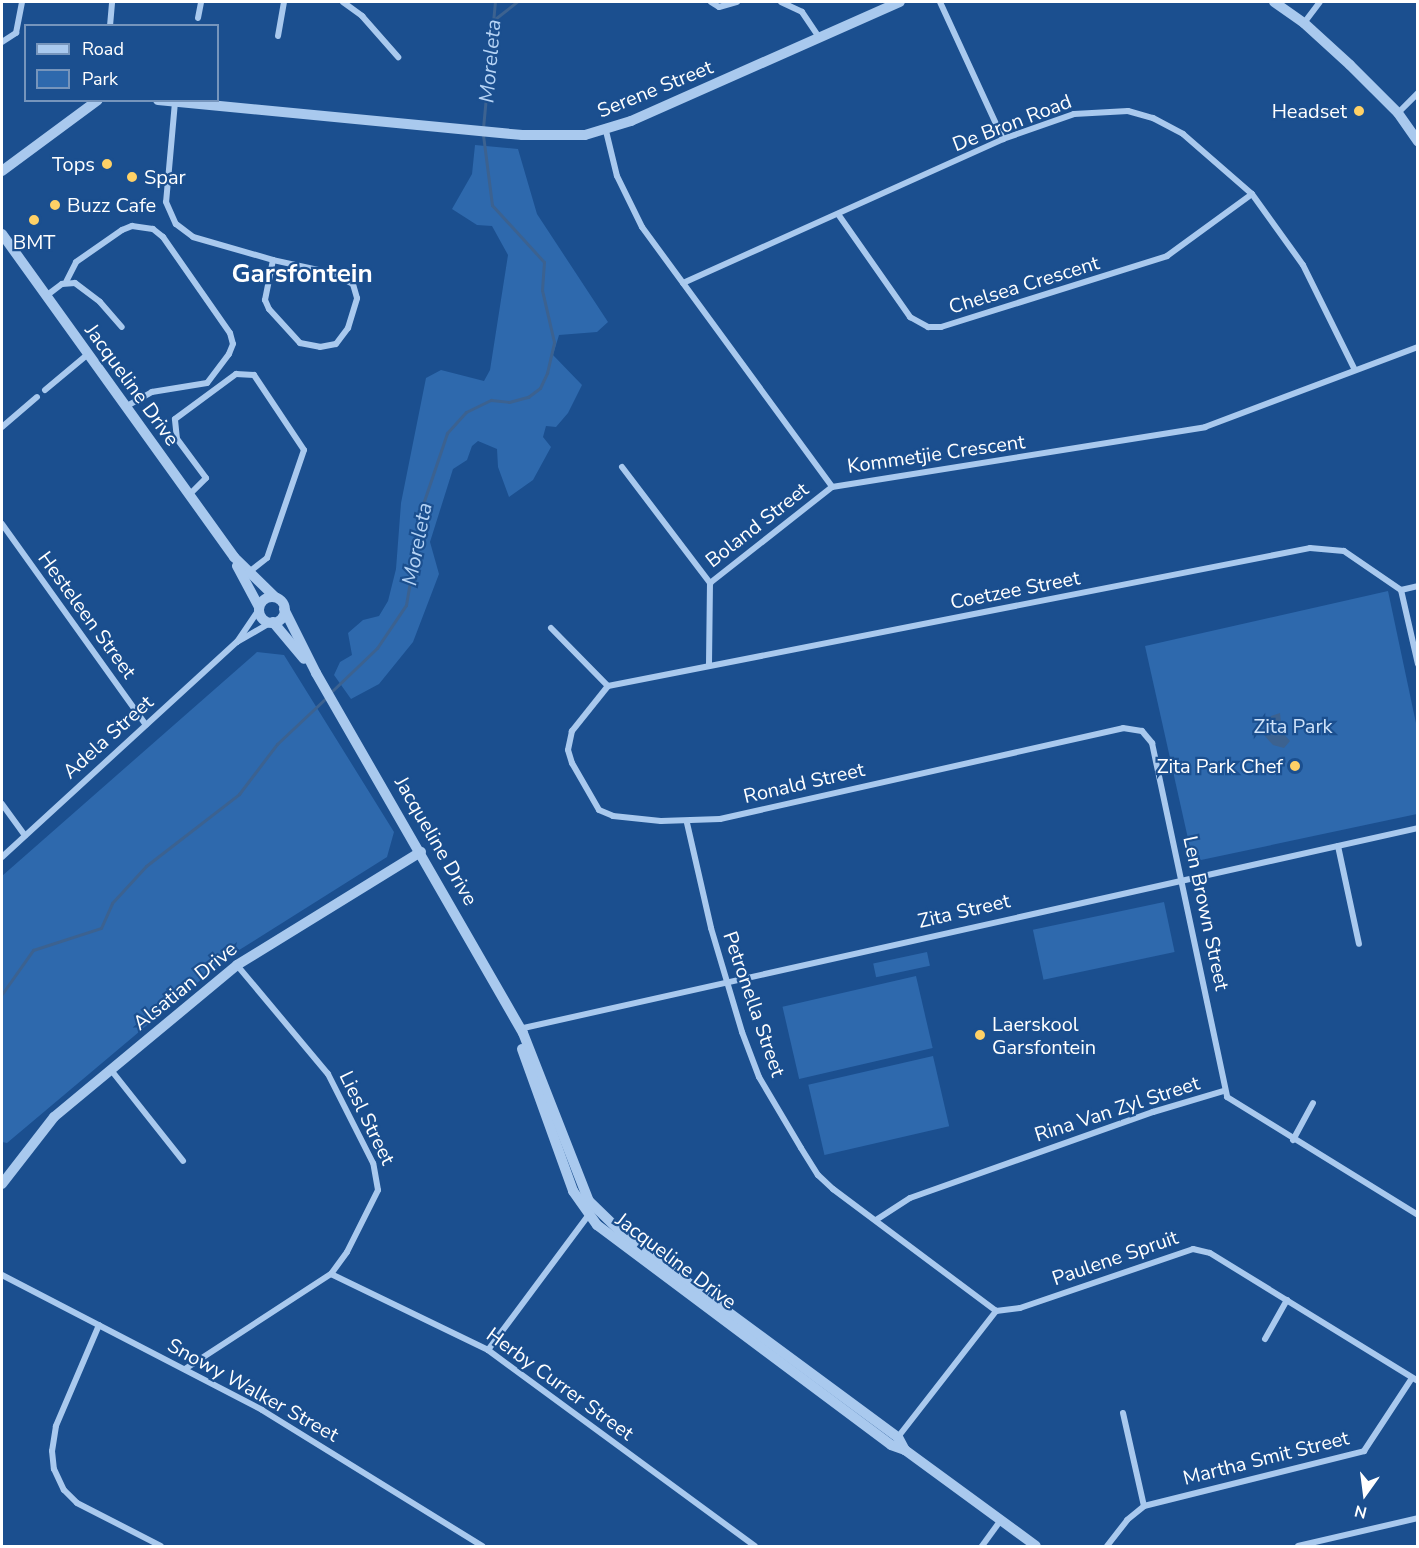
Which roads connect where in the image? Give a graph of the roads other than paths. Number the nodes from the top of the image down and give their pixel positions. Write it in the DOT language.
graph roads {
  1 [pos="22,2"];
  2 [pos="112,2"];
  3 [pos="201,2"];
  4 [pos="284,2"];
  5 [pos="343,2"];
  6 [pos="711,2"];
  7 [pos="737,2"];
  8 [pos="781,2"];
  9 [pos="900,2"];
  10 [pos="940,2"];
  11 [pos="1274,2"];
  12 [pos="1320,2"];
  13 [pos="198,18"];
  14 [pos="1304,23"];
  15 [pos="110,24"];
  16 [pos="278,36"];
  17 [pos="819,37"];
  18 [pos="2,42"];
  19 [pos="398,57"];
  20 [pos="1418,93"];
  21 [pos="95,102"];
  22 [pos="175,102"];
  23 [pos="1398,113"];
  24 [pos="606,131"];
  25 [pos="1003,139"];
  26 [pos="1418,142"];
  27 [pos="2,171"];
  28 [pos="1252,194"];
  29 [pos="838,214"];
  30 [pos="2,234"];
  31 [pos="273,260"];
  32 [pos="66,282"];
  33 [pos="684,283"];
  34 [pos="46,296"];
  35 [pos="122,327"];
  36 [pos="1418,347"];
  37 [pos="88,354"];
  38 [pos="1355,370"];
  39 [pos="45,390"];
  40 [pos="37,397"];
  41 [pos="125,407"];
  42 [pos="2,427"];
  43 [pos="622,467"];
  44 [pos="832,487"];
  45 [pos="189,495"];
  46 [pos="2,524"];
  47 [pos="234,557"];
  48 [pos="248,573"];
  49 [pos="710,583"];
  50 [pos="1418,586"];
  51 [pos="1401,590"];
  52 [pos="275,597"];
  53 [pos="259,608"];
  54 [pos="284,609"];
  55 [pos="272,622"];
  56 [pos="550,628"];
  57 [pos="237,642"];
  58 [pos="709,664"];
  59 [pos="1418,664"];
  60 [pos="316,673"];
  61 [pos="608,686"];
  62 [pos="146,725"];
  63 [pos="1152,743"];
  64 [pos="2,804"];
  65 [pos="687,823"];
  66 [pos="1418,828"];
  67 [pos="25,836"];
  68 [pos="1338,846"];
  69 [pos="422,852"];
  70 [pos="2,856"];
  71 [pos="1181,879"];
  72 [pos="1359,944"];
  73 [pos="237,965"];
  74 [pos="727,981"];
  75 [pos="519,1029"];
  76 [pos="111,1070"];
  77 [pos="1224,1091"];
  78 [pos="1312,1103"];
  79 [pos="1293,1140"];
  80 [pos="183,1161"];
  81 [pos="2,1184"];
  82 [pos="591,1212"];
  83 [pos="1418,1215"];
  84 [pos="876,1220"];
  85 [pos="331,1274"];
  86 [pos="2,1275"];
  87 [pos="1287,1300"];
  88 [pos="996,1311"];
  89 [pos="99,1325"];
  90 [pos="1265,1339"];
  91 [pos="488,1350"];
  92 [pos="185,1369"];
  93 [pos="1415,1379"];
  94 [pos="1123,1413"];
  95 [pos="894,1441"];
  96 [pos="1144,1506"];
  97 [pos="1418,1518"];
  98 [pos="1000,1520"];
  99 [pos="161,1546"];
  100 [pos="482,1546"];
  101 [pos="755,1546"];
  102 [pos="982,1546"];
  103 [pos="1036,1546"];
  104 [pos="1107,1546"];
  105 [pos="1298,1546"];
  1 -- 18 [label="street"];
  2 -- 15 [label="street"];
  3 -- 13 [label="street"];
  4 -- 16 [label="street"];
  5 -- 19 [label="street"];
  6 -- 7 [label="street"];
  8 -- 17 [label="street"];
  9 -- 17 [label="street, Serene Street"];
  10 -- 25 [label="street"];
  11 -- 14 [label="street"];
  12 -- 14 [label="street"];
  14 -- 23 [label="street"];
  17 -- 24 [label="street, Serene Street"];
  20 -- 23 [label="street"];
  21 -- 27 [label="street"];
  22 -- 24 [label="street, Serene Street"];
  22 -- 31 [label="street"];
  23 -- 26 [label="street"];
  24 -- 33 [label="street, Kommetjie Crescent"];
  25 -- 28 [label="street, De Bron Road"];
  25 -- 29 [label="street, De Bron Road"];
  28 -- 29 [label="street, Chelsea Crescent"];
  28 -- 38 [label="street, De Bron Road"];
  29 -- 33 [label="street, De Bron Road"];
  30 -- 34 [label="street, Jacqueline Drive"];
  31 -- 31 [label="street"];
  32 -- 34 [label="street"];
  32 -- 35 [label="street"];
  32 -- 41 [label="street"];
  33 -- 44 [label="street, Kommetjie Crescent"];
  34 -- 37 [label="street, Jacqueline Drive"];
  36 -- 38 [label="street, Kommetjie Crescent"];
  37 -- 39 [label="street"];
  37 -- 41 [label="street, Jacqueline Drive"];
  38 -- 44 [label="street, Kommetjie Crescent"];
  40 -- 42 [label="street"];
  41 -- 45 [label="street, Jacqueline Drive"];
  43 -- 49 [label="street"];
  44 -- 49 [label="street, Boland Street"];
  45 -- 47 [label="street, Jacqueline Drive"];
  45 -- 48 [label="street"];
  46 -- 62 [label="street, Hesteleen Street"];
  47 -- 48 [label="street, Jacqueline Drive"];
  47 -- 53 [label="street, Jacqueline Drive"];
  48 -- 52 [label="street, Jacqueline Drive"];
  49 -- 58 [label="street, Boland Street"];
  50 -- 51 [label="street"];
  51 -- 58 [label="street, Coetzee Street"];
  51 -- 59 [label="street"];
  52 -- 53 [label="street"];
  52 -- 54 [label="street"];
  53 -- 55 [label="street"];
  53 -- 57 [label="street, Adela Street"];
  54 -- 55 [label="street"];
  54 -- 60 [label="street, Jacqueline Drive"];
  55 -- 57 [label="street, Adela Street"];
  55 -- 60 [label="street, Jacqueline Drive"];
  56 -- 61 [label="street"];
  57 -- 62 [label="street, Adela Street"];
  58 -- 61 [label="street, Coetzee Street"];
  60 -- 69 [label="street, Jacqueline Drive"];
  61 -- 65 [label="street, Ronald Street"];
  62 -- 67 [label="street, Adela Street"];
  63 -- 65 [label="street, Ronald Street"];
  63 -- 71 [label="street, Len Brown Street"];
  64 -- 67 [label="street"];
  65 -- 74 [label="street, Petronella Street"];
  66 -- 68 [label="street, Zita Street"];
  67 -- 70 [label="street, Adela Street"];
  68 -- 71 [label="street, Zita Street"];
  68 -- 72 [label="street"];
  69 -- 73 [label="street, Alsatian Drive"];
  69 -- 75 [label="street, Jacqueline Drive"];
  71 -- 74 [label="street, Zita Street"];
  71 -- 77 [label="street, Len Brown Street"];
  73 -- 76 [label="street, Alsatian Drive"];
  73 -- 85 [label="street, Liesl Street"];
  74 -- 75 [label="street, Zita Street"];
  74 -- 84 [label="street, Petronella Street"];
  75 -- 82 [label="street, Jacqueline Drive"];
  76 -- 80 [label="street"];
  76 -- 81 [label="street, Alsatian Drive"];
  77 -- 79 [label="street, Rina Van Zyl Street"];
  77 -- 84 [label="street, Rina Van Zyl Street"];
  78 -- 79 [label="street"];
  79 -- 83 [label="street, Rina Van Zyl Street"];
  82 -- 91 [label="street"];
  82 -- 95 [label="street, Jacqueline Drive"];
  84 -- 88 [label="street, Petronella Street"];
  85 -- 91 [label="street, Herby Currer Street"];
  85 -- 92 [label="street, Liesl Street"];
  86 -- 89 [label="street, Snowy Walker Street"];
  87 -- 88 [label="street, Paulene Spruit"];
  87 -- 90 [label="street"];
  87 -- 93 [label="street, Paulene Spruit"];
  88 -- 95 [label="street"];
  89 -- 92 [label="street, Snowy Walker Street"];
  89 -- 99 [label="street"];
  91 -- 101 [label="street, Herby Currer Street"];
  92 -- 100 [label="street, Snowy Walker Street"];
  93 -- 96 [label="street, Martha Smit Street"];
  94 -- 96 [label="street"];
  95 -- 98 [label="street, Jacqueline Drive"];
  96 -- 104 [label="street, Martha Smit Street"];
  97 -- 105 [label="street"];
  98 -- 102 [label="street"];
  98 -- 103 [label="street, Jacqueline Drive"];
}
